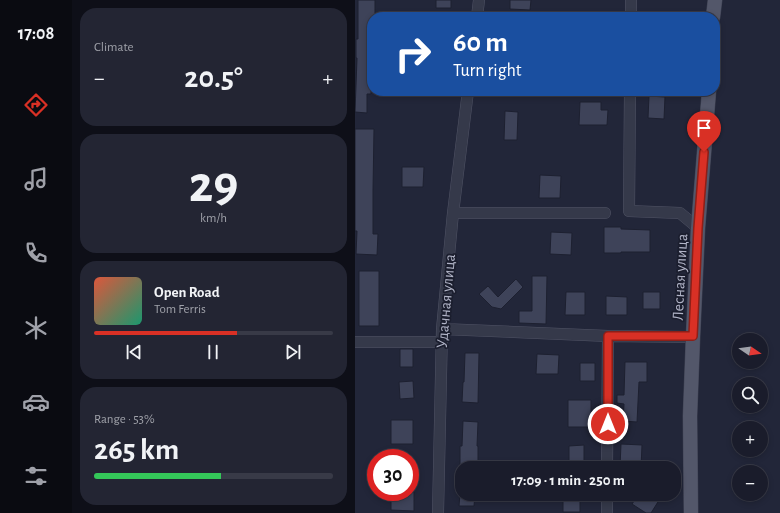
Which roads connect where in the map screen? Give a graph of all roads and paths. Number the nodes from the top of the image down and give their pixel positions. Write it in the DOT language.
graph roads {
  1 [pos="479,0"];
  2 [pos="631,0"];
  3 [pos="715,0"];
  4 [pos="478,12"];
  5 [pos="631,12"];
  6 [pos="714,12"];
  7 [pos="467,96"];
  8 [pos="630,96"];
  9 [pos="709,96"];
  10 [pos="453,213"];
  11 [pos="605,213"];
  12 [pos="698,228"];
  13 [pos="442,329"];
  14 [pos="608,336"];
  15 [pos="693,336"];
  16 [pos="355,342"];
  17 [pos="441,342"];
  18 [pos="607,461"];
  19 [pos="607,501"];
  20 [pos="438,513"];
  21 [pos="607,513"];
  22 [pos="691,513"];
  1 -- 4 [label="street"];
  2 -- 5 [label="street"];
  3 -- 6 [label="main road"];
  7 -- 10 [label="street, Удачная улица"];
  8 -- 12 [label="street"];
  9 -- 12 [label="main road, Лесная улица"];
  10 -- 11 [label="street"];
  10 -- 13 [label="street, Удачная улица"];
  12 -- 15 [label="main road, Лесная улица"];
  13 -- 14 [label="street"];
  13 -- 17 [label="street, Удачная улица"];
  14 -- 15 [label="street"];
  14 -- 18 [label="street"];
  15 -- 22 [label="main road, Лесная улица"];
  16 -- 17 [label="street"];
  17 -- 20 [label="street, Удачная улица"];
  19 -- 21 [label="street"];
}
